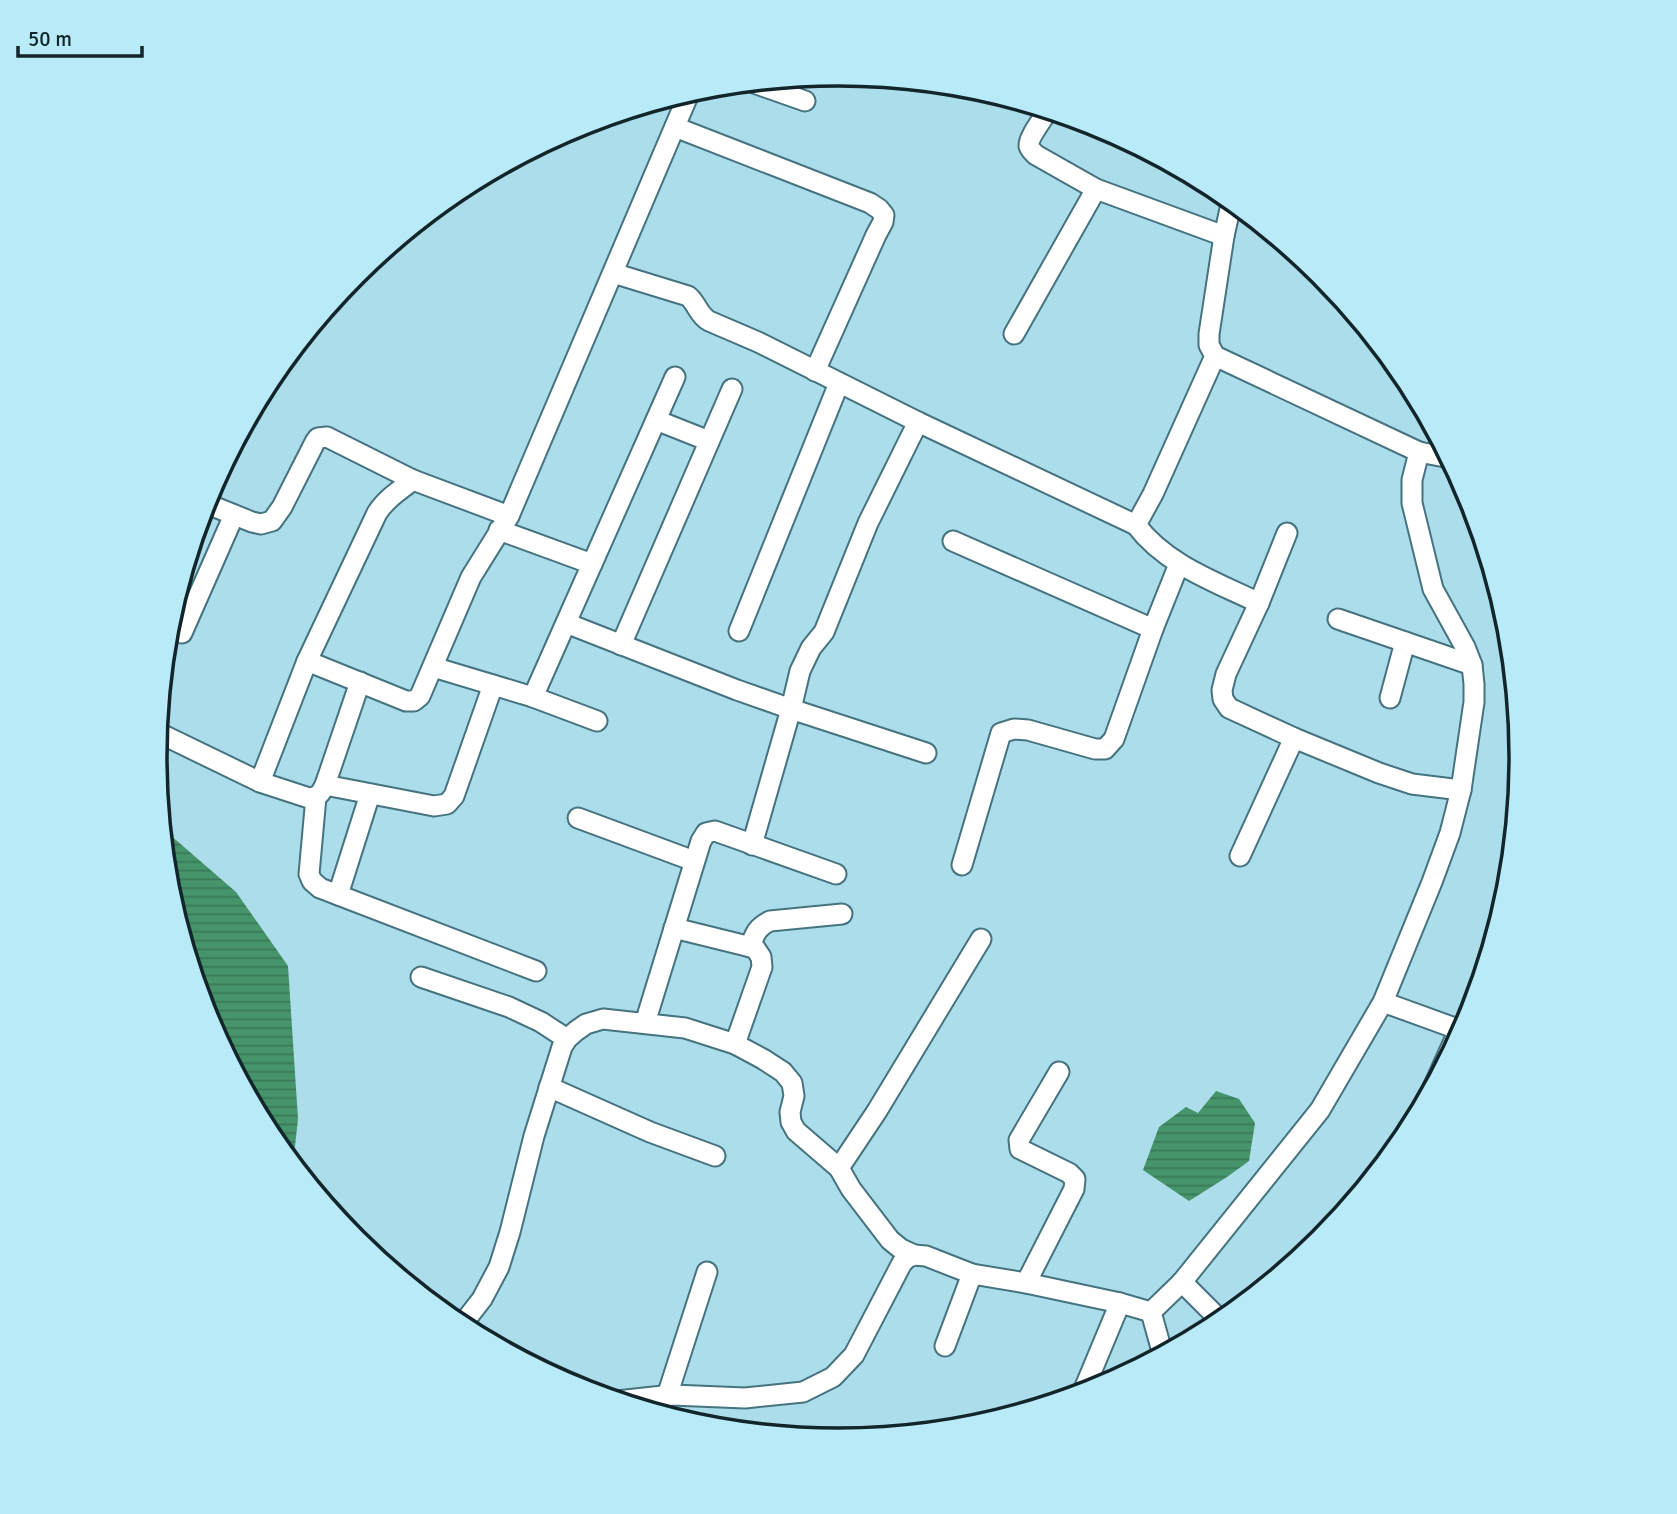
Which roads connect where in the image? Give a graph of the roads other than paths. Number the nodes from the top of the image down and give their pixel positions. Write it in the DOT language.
graph roads {
  1 [pos="771,89"];
  2 [pos="805,101"];
  3 [pos="684,104"];
  4 [pos="1044,118"];
  5 [pos="675,127"];
  6 [pos="1096,189"];
  7 [pos="1229,212"];
  8 [pos="1224,236"];
  9 [pos="613,273"];
  10 [pos="1014,334"];
  11 [pos="1215,356"];
  12 [pos="816,371"];
  13 [pos="675,377"];
  14 [pos="839,383"];
  15 [pos="732,389"];
  16 [pos="656,420"];
  17 [pos="918,422"];
  18 [pos="709,441"];
  19 [pos="1419,452"];
  20 [pos="1439,456"];
  21 [pos="413,480"];
  22 [pos="215,507"];
  23 [pos="234,515"];
  24 [pos="504,523"];
  25 [pos="1136,525"];
  26 [pos="1287,533"];
  27 [pos="953,541"];
  28 [pos="592,564"];
  29 [pos="1179,564"];
  30 [pos="1259,603"];
  31 [pos="1338,619"];
  32 [pos="566,623"];
  33 [pos="1153,629"];
  34 [pos="738,631"];
  35 [pos="183,633"];
  36 [pos="1405,642"];
  37 [pos="621,645"];
  38 [pos="307,661"];
  39 [pos="1472,665"];
  40 [pos="433,667"];
  41 [pos="360,682"];
  42 [pos="493,685"];
  43 [pos="533,697"];
  44 [pos="1390,698"];
  45 [pos="791,709"];
  46 [pos="597,721"];
  47 [pos="168,737"];
  48 [pos="1294,738"];
  49 [pos="926,753"];
  50 [pos="260,782"];
  51 [pos="1461,790"];
  52 [pos="320,791"];
  53 [pos="370,794"];
  54 [pos="578,818"];
  55 [pos="752,845"];
  56 [pos="1240,856"];
  57 [pos="694,861"];
  58 [pos="962,865"];
  59 [pos="836,874"];
  60 [pos="338,895"];
  61 [pos="842,914"];
  62 [pos="674,928"];
  63 [pos="981,939"];
  64 [pos="750,947"];
  65 [pos="536,971"];
  66 [pos="421,977"];
  67 [pos="1383,1002"];
  68 [pos="645,1023"];
  69 [pos="1453,1027"];
  70 [pos="567,1039"];
  71 [pos="735,1044"];
  72 [pos="1059,1072"];
  73 [pos="549,1087"];
  74 [pos="716,1156"];
  75 [pos="839,1168"];
  76 [pos="914,1255"];
  77 [pos="707,1272"];
  78 [pos="972,1275"];
  79 [pos="1182,1282"];
  80 [pos="1026,1283"];
  81 [pos="1120,1303"];
  82 [pos="1151,1312"];
  83 [pos="1213,1313"];
  84 [pos="468,1316"];
  85 [pos="1160,1345"];
  86 [pos="944,1346"];
  87 [pos="1088,1380"];
  88 [pos="667,1395"];
  89 [pos="641,1398"];
  1 -- 2 [label="street"];
  3 -- 5 [label="street"];
  4 -- 6 [label="street"];
  5 -- 9 [label="street"];
  5 -- 12 [label="street"];
  6 -- 8 [label="street"];
  6 -- 10 [label="street"];
  7 -- 8 [label="street"];
  8 -- 11 [label="street"];
  9 -- 12 [label="street"];
  9 -- 24 [label="street"];
  11 -- 19 [label="street"];
  11 -- 25 [label="street"];
  12 -- 14 [label="street"];
  13 -- 16 [label="street"];
  14 -- 17 [label="street"];
  14 -- 34 [label="street"];
  15 -- 18 [label="street"];
  16 -- 18 [label="street"];
  16 -- 28 [label="street"];
  17 -- 25 [label="street"];
  17 -- 45 [label="street"];
  18 -- 37 [label="street"];
  19 -- 20 [label="street"];
  19 -- 39 [label="street"];
  21 -- 23 [label="street"];
  21 -- 24 [label="street"];
  21 -- 38 [label="street"];
  22 -- 23 [label="street"];
  23 -- 35 [label="street"];
  24 -- 28 [label="street"];
  24 -- 40 [label="street"];
  25 -- 29 [label="street"];
  26 -- 30 [label="street"];
  27 -- 33 [label="street"];
  28 -- 32 [label="street"];
  29 -- 30 [label="street"];
  29 -- 33 [label="street"];
  30 -- 48 [label="street"];
  31 -- 36 [label="street"];
  32 -- 37 [label="street"];
  32 -- 43 [label="street"];
  33 -- 58 [label="street"];
  36 -- 39 [label="street"];
  36 -- 44 [label="street"];
  37 -- 45 [label="street"];
  38 -- 41 [label="street"];
  38 -- 50 [label="street"];
  39 -- 51 [label="street"];
  40 -- 41 [label="street"];
  40 -- 42 [label="street"];
  41 -- 52 [label="street"];
  42 -- 43 [label="street"];
  42 -- 53 [label="street"];
  43 -- 46 [label="street"];
  45 -- 49 [label="street"];
  45 -- 55 [label="street"];
  47 -- 50 [label="street"];
  48 -- 51 [label="street"];
  48 -- 56 [label="street"];
  50 -- 52 [label="street"];
  51 -- 67 [label="street"];
  52 -- 53 [label="street"];
  52 -- 60 [label="street"];
  53 -- 60 [label="street"];
  54 -- 57 [label="street"];
  55 -- 57 [label="street"];
  55 -- 59 [label="street"];
  57 -- 62 [label="street"];
  60 -- 65 [label="street"];
  61 -- 64 [label="street"];
  62 -- 64 [label="street"];
  62 -- 68 [label="street"];
  63 -- 75 [label="street"];
  64 -- 71 [label="street"];
  66 -- 70 [label="street"];
  67 -- 69 [label="street"];
  67 -- 79 [label="street"];
  68 -- 70 [label="street"];
  68 -- 71 [label="street"];
  70 -- 73 [label="street"];
  71 -- 75 [label="street"];
  72 -- 80 [label="street"];
  73 -- 74 [label="street"];
  73 -- 84 [label="street"];
  75 -- 76 [label="street"];
  76 -- 78 [label="street"];
  76 -- 88 [label="street"];
  77 -- 88 [label="street"];
  78 -- 80 [label="street"];
  78 -- 86 [label="street"];
  79 -- 82 [label="street"];
  79 -- 83 [label="street"];
  80 -- 81 [label="street"];
  81 -- 82 [label="street"];
  81 -- 87 [label="street"];
  82 -- 85 [label="street"];
  88 -- 89 [label="street"];
}
